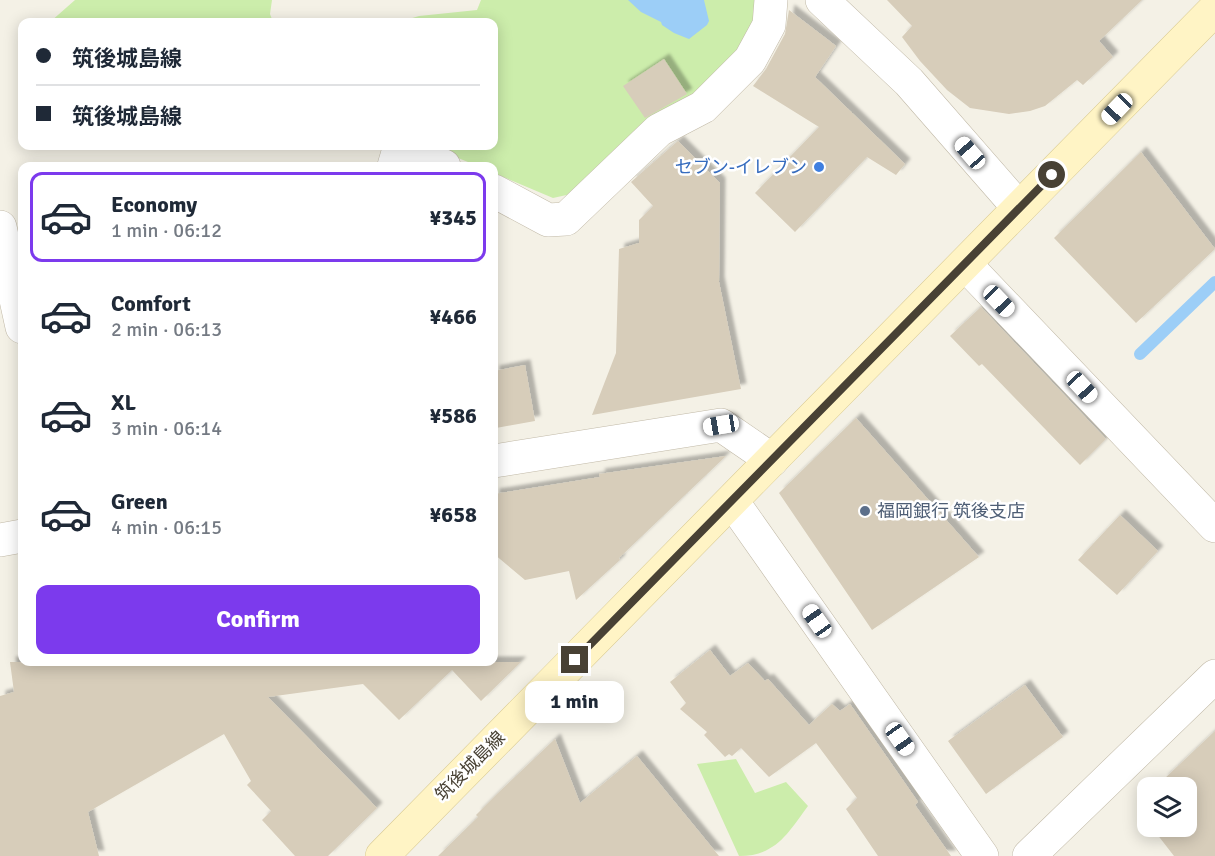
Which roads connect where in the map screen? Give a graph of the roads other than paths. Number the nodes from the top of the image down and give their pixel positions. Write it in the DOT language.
graph roads {
  1 [pos="771,0"];
  2 [pos="822,0"];
  3 [pos="1215,9"];
  4 [pos="402,150"];
  5 [pos="433,162"];
  6 [pos="498,193"];
  7 [pos="1019,208"];
  8 [pos="0,227"];
  9 [pos="965,264"];
  10 [pos="18,309"];
  11 [pos="498,460"];
  12 [pos="772,460"];
  13 [pos="732,501"];
  14 [pos="1215,526"];
  15 [pos="18,537"];
  16 [pos="0,540"];
  17 [pos="1215,676"];
  18 [pos="382,856"];
  19 [pos="982,856"];
  20 [pos="1029,856"];
  1 -- 6 [label="street"];
  2 -- 7 [label="street"];
  3 -- 7 [label="main road, 筑後城島線"];
  4 -- 5 [label="street"];
  7 -- 9 [label="main road, 筑後城島線"];
  8 -- 10 [label="street"];
  9 -- 12 [label="main road, 筑後城島線"];
  9 -- 14 [label="street"];
  11 -- 12 [label="street"];
  12 -- 13 [label="main road, 筑後城島線"];
  13 -- 18 [label="main road, 筑後城島線"];
  13 -- 19 [label="street"];
  15 -- 16 [label="street"];
  17 -- 20 [label="street"];
}
